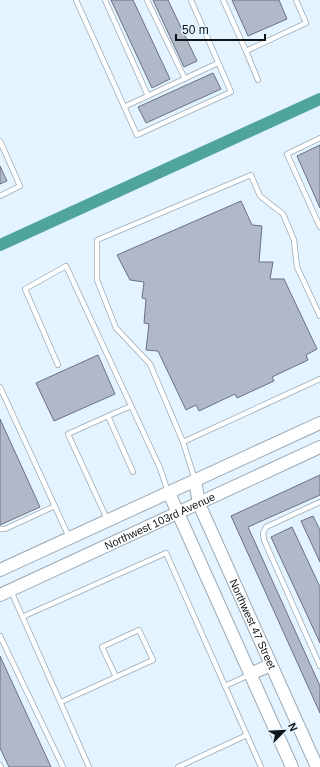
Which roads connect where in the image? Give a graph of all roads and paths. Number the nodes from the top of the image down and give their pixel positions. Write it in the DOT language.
graph roads {
  1 [pos="76,0"];
  2 [pos="104,0"];
  3 [pos="147,0"];
  4 [pos="191,0"];
  5 [pos="223,0"];
  6 [pos="296,0"];
  7 [pos="246,51"];
  8 [pos="218,63"];
  9 [pos="185,79"];
  10 [pos="258,80"];
  11 [pos="148,96"];
  12 [pos="124,107"];
  13 [pos="320,138"];
  14 [pos="0,141"];
  15 [pos="0,196"];
  16 [pos="320,227"];
  17 [pos="320,316"];
  18 [pos="58,365"];
  19 [pos="320,379"];
  20 [pos="0,387"];
  21 [pos="131,406"];
  22 [pos="108,416"];
  23 [pos="320,423"];
  24 [pos="183,442"];
  25 [pos="320,447"];
  26 [pos="133,472"];
  27 [pos="195,480"];
  28 [pos="169,493"];
  29 [pos="320,502"];
  30 [pos="198,504"];
  31 [pos="55,506"];
  32 [pos="178,513"];
  33 [pos="108,521"];
  34 [pos="0,529"];
  35 [pos="70,538"];
  36 [pos="0,570"];
  37 [pos="5,593"];
  38 [pos="22,617"];
  39 [pos="0,636"];
  40 [pos="271,665"];
  41 [pos="320,666"];
  42 [pos="250,674"];
  43 [pos="116,677"];
  44 [pos="225,686"];
  45 [pos="61,702"];
  46 [pos="247,735"];
  47 [pos="63,767"];
  48 [pos="90,767"];
  49 [pos="178,767"];
  50 [pos="261,767"];
  51 [pos="292,767"];
  52 [pos="317,767"];
  1 -- 12 [label="lane"];
  2 -- 11 [label="lane"];
  3 -- 9 [label="lane"];
  4 -- 8 [label="lane"];
  5 -- 7 [label="lane"];
  6 -- 7 [label="lane"];
  7 -- 10 [label="lane"];
  8 -- 9 [label="lane"];
  8 -- 12 [label="lane"];
  9 -- 11 [label="lane"];
  11 -- 12 [label="lane"];
  13 -- 16 [label="lane"];
  14 -- 15 [label="lane"];
  17 -- 24 [label="lane"];
  18 -- 21 [label="lane"];
  19 -- 24 [label="lane"];
  20 -- 31 [label="lane"];
  21 -- 22 [label="lane"];
  21 -- 28 [label="lane"];
  22 -- 26 [label="lane"];
  22 -- 33 [label="lane"];
  23 -- 27 [label="street, Northwest 103rd Avenue"];
  24 -- 27 [label="lane"];
  25 -- 30 [label="street, Northwest 103rd Avenue"];
  27 -- 28 [label="street, Northwest 103rd Avenue"];
  27 -- 30 [label="street, Northwest 47 Street"];
  28 -- 32 [label="street, Northwest 47 Street"];
  28 -- 33 [label="street, Northwest 103rd Avenue"];
  29 -- 41 [label="lane"];
  30 -- 32 [label="street, Northwest 103rd Avenue"];
  30 -- 40 [label="street, Northwest 47 Street"];
  31 -- 34 [label="lane"];
  31 -- 35 [label="lane"];
  32 -- 37 [label="street, Northwest 103rd Avenue"];
  32 -- 42 [label="street, Northwest 47 Street"];
  33 -- 35 [label="street, Northwest 103rd Avenue"];
  35 -- 36 [label="street, Northwest 103rd Avenue"];
  37 -- 38 [label="lane"];
  38 -- 44 [label="lane"];
  38 -- 45 [label="lane"];
  39 -- 47 [label="lane"];
  40 -- 42 [label="street"];
  40 -- 52 [label="street, Northwest 47 Street"];
  42 -- 44 [label="lane"];
  42 -- 51 [label="street, Northwest 47 Street"];
  43 -- 43 [label="lane"];
  43 -- 45 [label="lane"];
  44 -- 46 [label="lane"];
  45 -- 48 [label="lane"];
  46 -- 49 [label="lane"];
  46 -- 50 [label="lane"];
}
